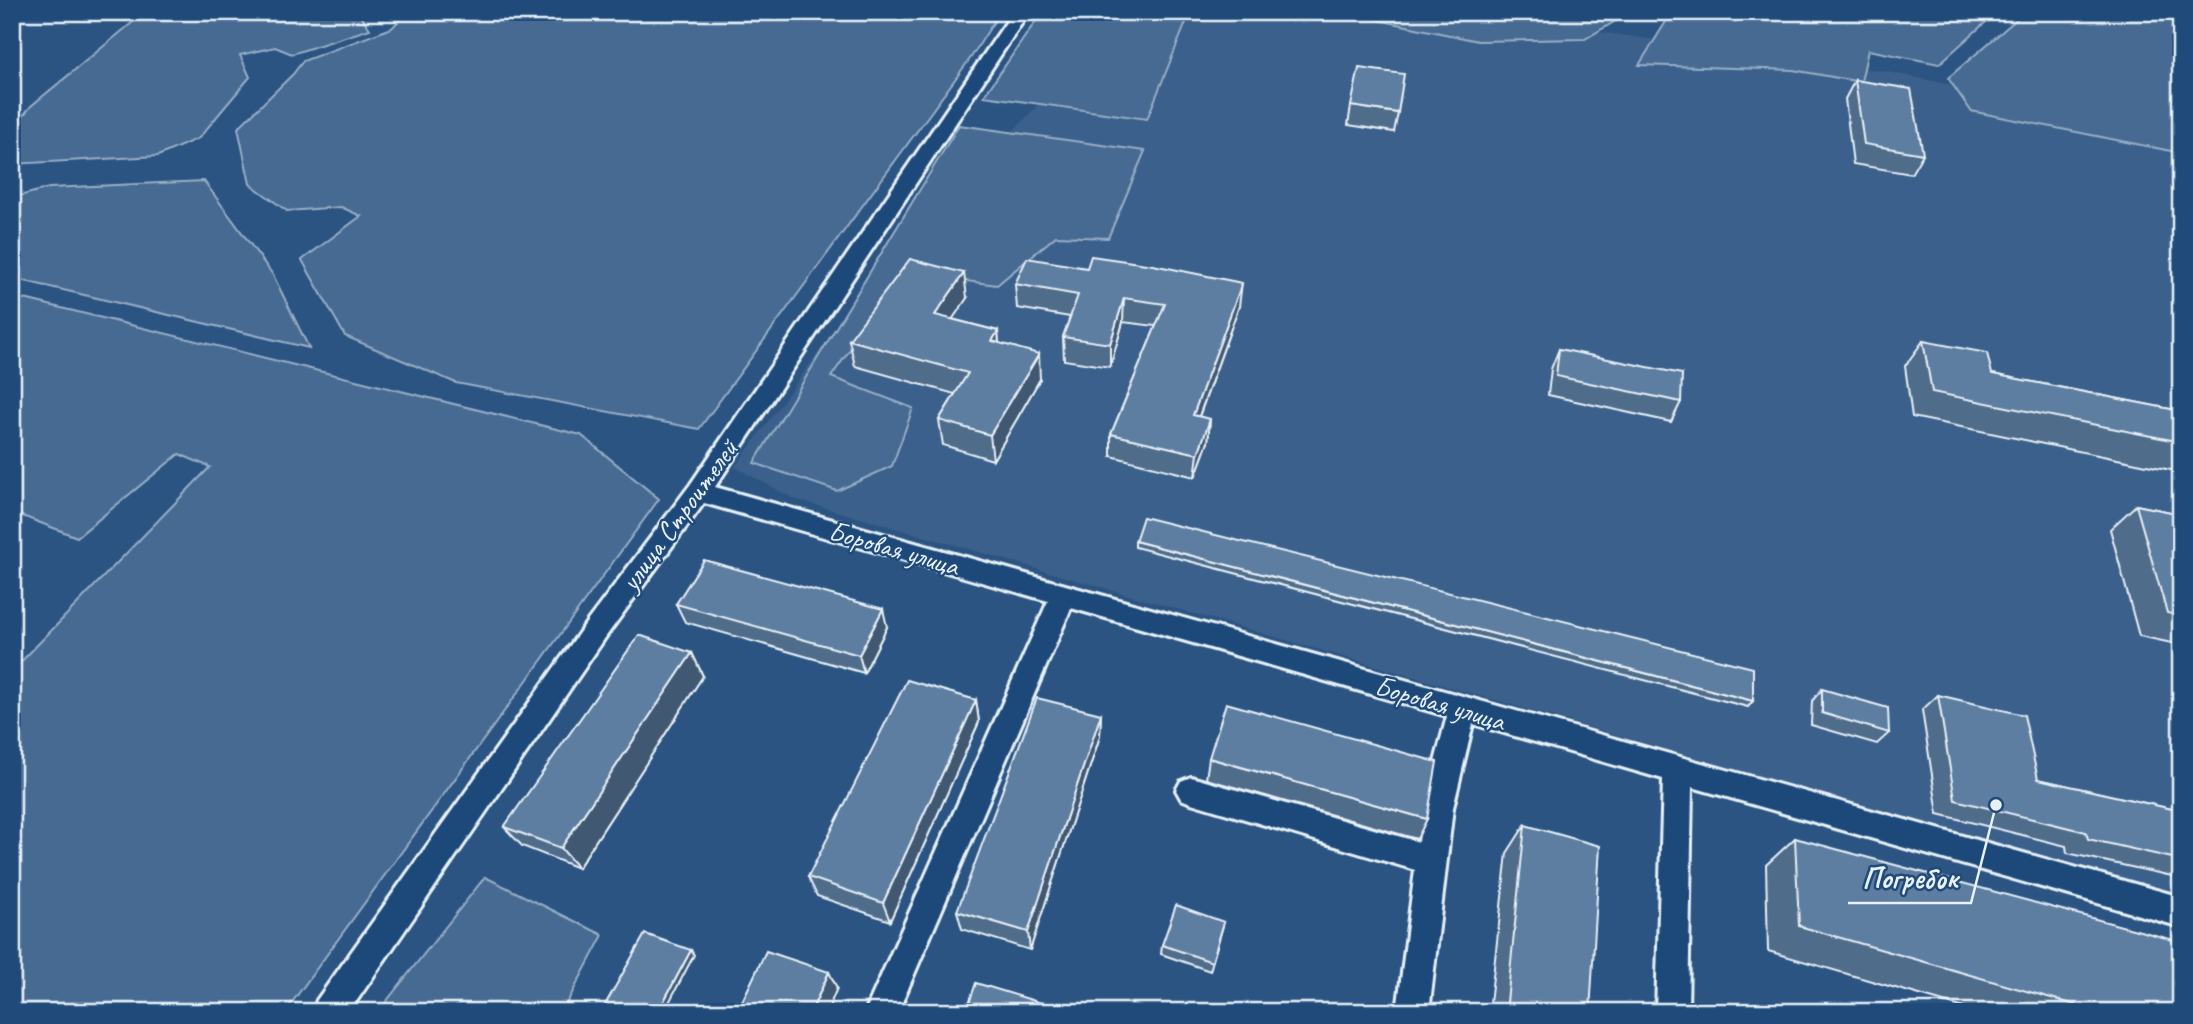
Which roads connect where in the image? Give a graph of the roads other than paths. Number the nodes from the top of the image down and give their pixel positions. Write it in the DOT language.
graph roads {
  1 [pos="1021,12"];
  2 [pos="699,492"];
  3 [pos="1063,596"];
  4 [pos="1463,709"];
  5 [pos="1678,770"];
  6 [pos="1191,790"];
  7 [pos="1431,860"];
  8 [pos="2181,912"];
  9 [pos="329,1012"];
  10 [pos="881,1012"];
  11 [pos="1413,1012"];
  12 [pos="1672,1012"];
  1 -- 2 [label="street, улица Строителей"];
  2 -- 3 [label="street, Боровая улица"];
  2 -- 9 [label="street, улица Строителей"];
  3 -- 4 [label="street, Боровая улица"];
  3 -- 10 [label="street"];
  4 -- 5 [label="street, Боровая улица"];
  4 -- 7 [label="street"];
  5 -- 8 [label="street, Боровая улица"];
  5 -- 12 [label="street"];
  6 -- 7 [label="street"];
  7 -- 11 [label="street"];
}
